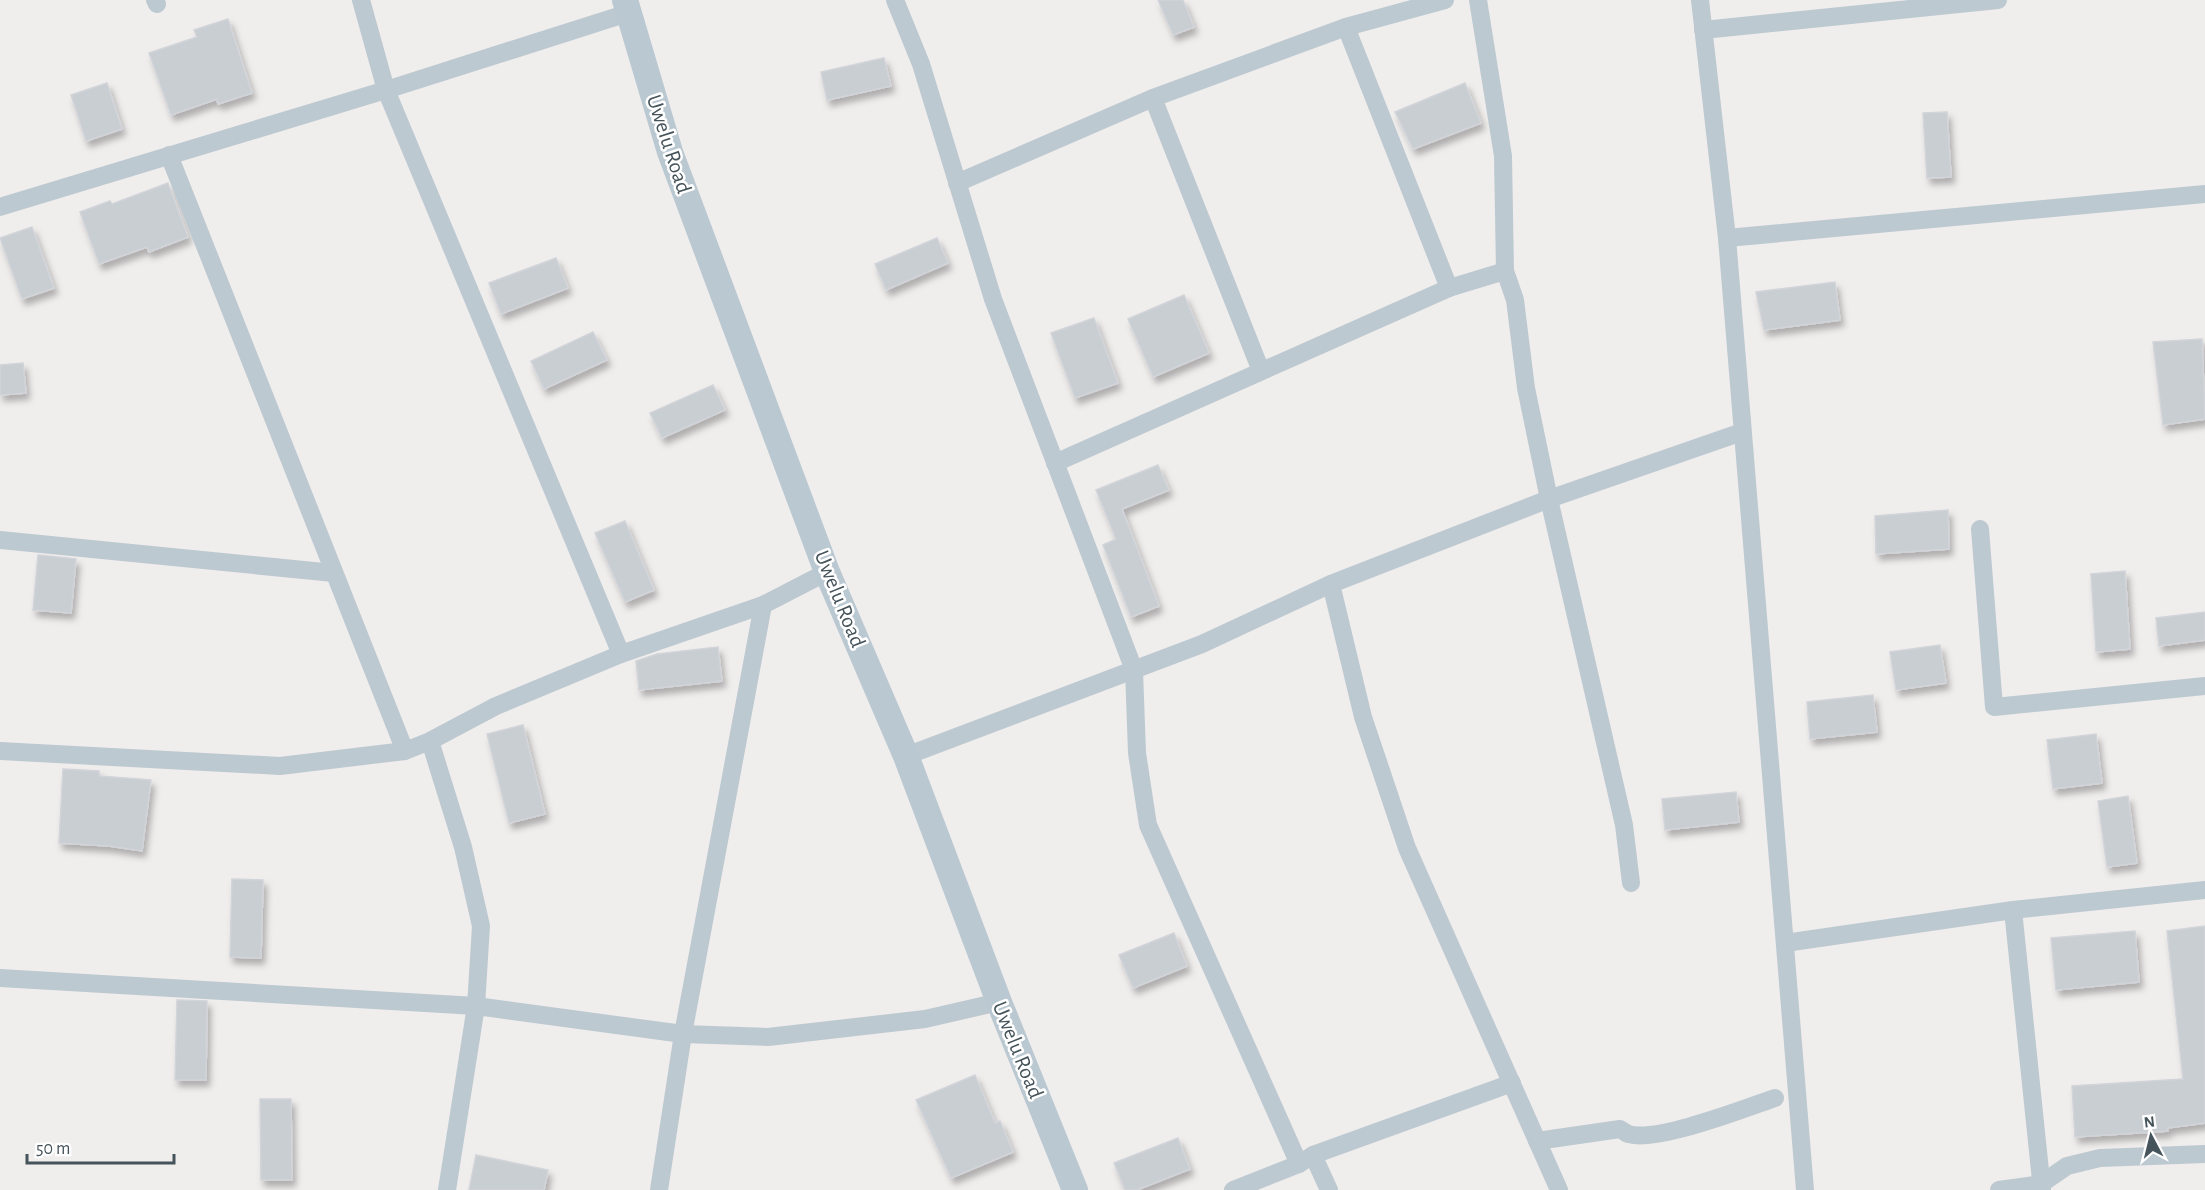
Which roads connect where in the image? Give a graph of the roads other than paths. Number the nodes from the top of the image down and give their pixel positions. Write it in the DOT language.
graph roads {
  1 [pos="361,0"];
  2 [pos="895,0"];
  3 [pos="1444,0"];
  4 [pos="1478,0"];
  5 [pos="1700,0"];
  6 [pos="1998,0"];
  7 [pos="627,7"];
  8 [pos="1346,27"];
  9 [pos="1702,30"];
  10 [pos="386,90"];
  11 [pos="1153,98"];
  12 [pos="169,155"];
  13 [pos="957,183"];
  14 [pos="2205,194"];
  15 [pos="0,207"];
  16 [pos="1727,238"];
  17 [pos="1505,271"];
  18 [pos="1449,288"];
  19 [pos="1261,371"];
  20 [pos="1742,432"];
  21 [pos="1055,463"];
  22 [pos="1549,499"];
  23 [pos="1980,529"];
  24 [pos="0,540"];
  25 [pos="827,572"];
  26 [pos="334,573"];
  27 [pos="1331,584"];
  28 [pos="763,605"];
  29 [pos="621,654"];
  30 [pos="1134,670"];
  31 [pos="2205,686"];
  32 [pos="430,741"];
  33 [pos="0,751"];
  34 [pos="405,751"];
  35 [pos="906,756"];
  36 [pos="1631,883"];
  37 [pos="2205,890"];
  38 [pos="2013,910"];
  39 [pos="1785,943"];
  40 [pos="0,978"];
  41 [pos="999,1002"];
  42 [pos="476,1006"];
  43 [pos="683,1034"];
  44 [pos="1512,1083"];
  45 [pos="1775,1098"];
  46 [pos="1538,1140"];
  47 [pos="2205,1155"];
  48 [pos="1306,1159"];
  49 [pos="2041,1187"];
  50 [pos="447,1190"];
  51 [pos="659,1190"];
  52 [pos="1075,1190"];
  53 [pos="1233,1190"];
  54 [pos="1329,1190"];
  55 [pos="1559,1190"];
  56 [pos="1805,1190"];
  57 [pos="1999,1190"];
  1 -- 10 [label="street"];
  2 -- 13 [label="street"];
  3 -- 8 [label="street"];
  4 -- 17 [label="street"];
  5 -- 9 [label="street"];
  6 -- 9 [label="street"];
  7 -- 10 [label="street"];
  7 -- 25 [label="street, Uwelu Road"];
  8 -- 11 [label="street"];
  8 -- 18 [label="street"];
  9 -- 16 [label="street"];
  10 -- 12 [label="street"];
  10 -- 29 [label="street"];
  11 -- 13 [label="street"];
  11 -- 19 [label="street"];
  12 -- 15 [label="street"];
  12 -- 26 [label="street"];
  13 -- 21 [label="street"];
  14 -- 16 [label="street"];
  16 -- 20 [label="street"];
  17 -- 18 [label="street"];
  17 -- 22 [label="street"];
  18 -- 19 [label="street"];
  19 -- 21 [label="street"];
  20 -- 22 [label="street"];
  20 -- 39 [label="street"];
  21 -- 30 [label="street"];
  22 -- 27 [label="street"];
  22 -- 36 [label="street"];
  23 -- 31 [label="street"];
  24 -- 26 [label="street"];
  25 -- 28 [label="street"];
  25 -- 35 [label="street, Uwelu Road"];
  26 -- 34 [label="street"];
  27 -- 30 [label="street"];
  27 -- 44 [label="street"];
  28 -- 29 [label="street"];
  28 -- 43 [label="street"];
  29 -- 32 [label="street"];
  30 -- 35 [label="street"];
  30 -- 48 [label="street"];
  32 -- 34 [label="street"];
  32 -- 42 [label="street"];
  33 -- 34 [label="street"];
  35 -- 41 [label="street, Uwelu Road"];
  37 -- 38 [label="street"];
  38 -- 39 [label="street"];
  38 -- 49 [label="street"];
  39 -- 56 [label="street"];
  40 -- 42 [label="street"];
  41 -- 43 [label="street"];
  41 -- 52 [label="street, Uwelu Road"];
  42 -- 43 [label="street"];
  42 -- 50 [label="street"];
  43 -- 51 [label="street"];
  44 -- 46 [label="street"];
  44 -- 48 [label="street"];
  45 -- 46 [label="street"];
  46 -- 55 [label="street"];
  47 -- 49 [label="street"];
  48 -- 53 [label="street"];
  48 -- 54 [label="street"];
  49 -- 57 [label="street"];
}
